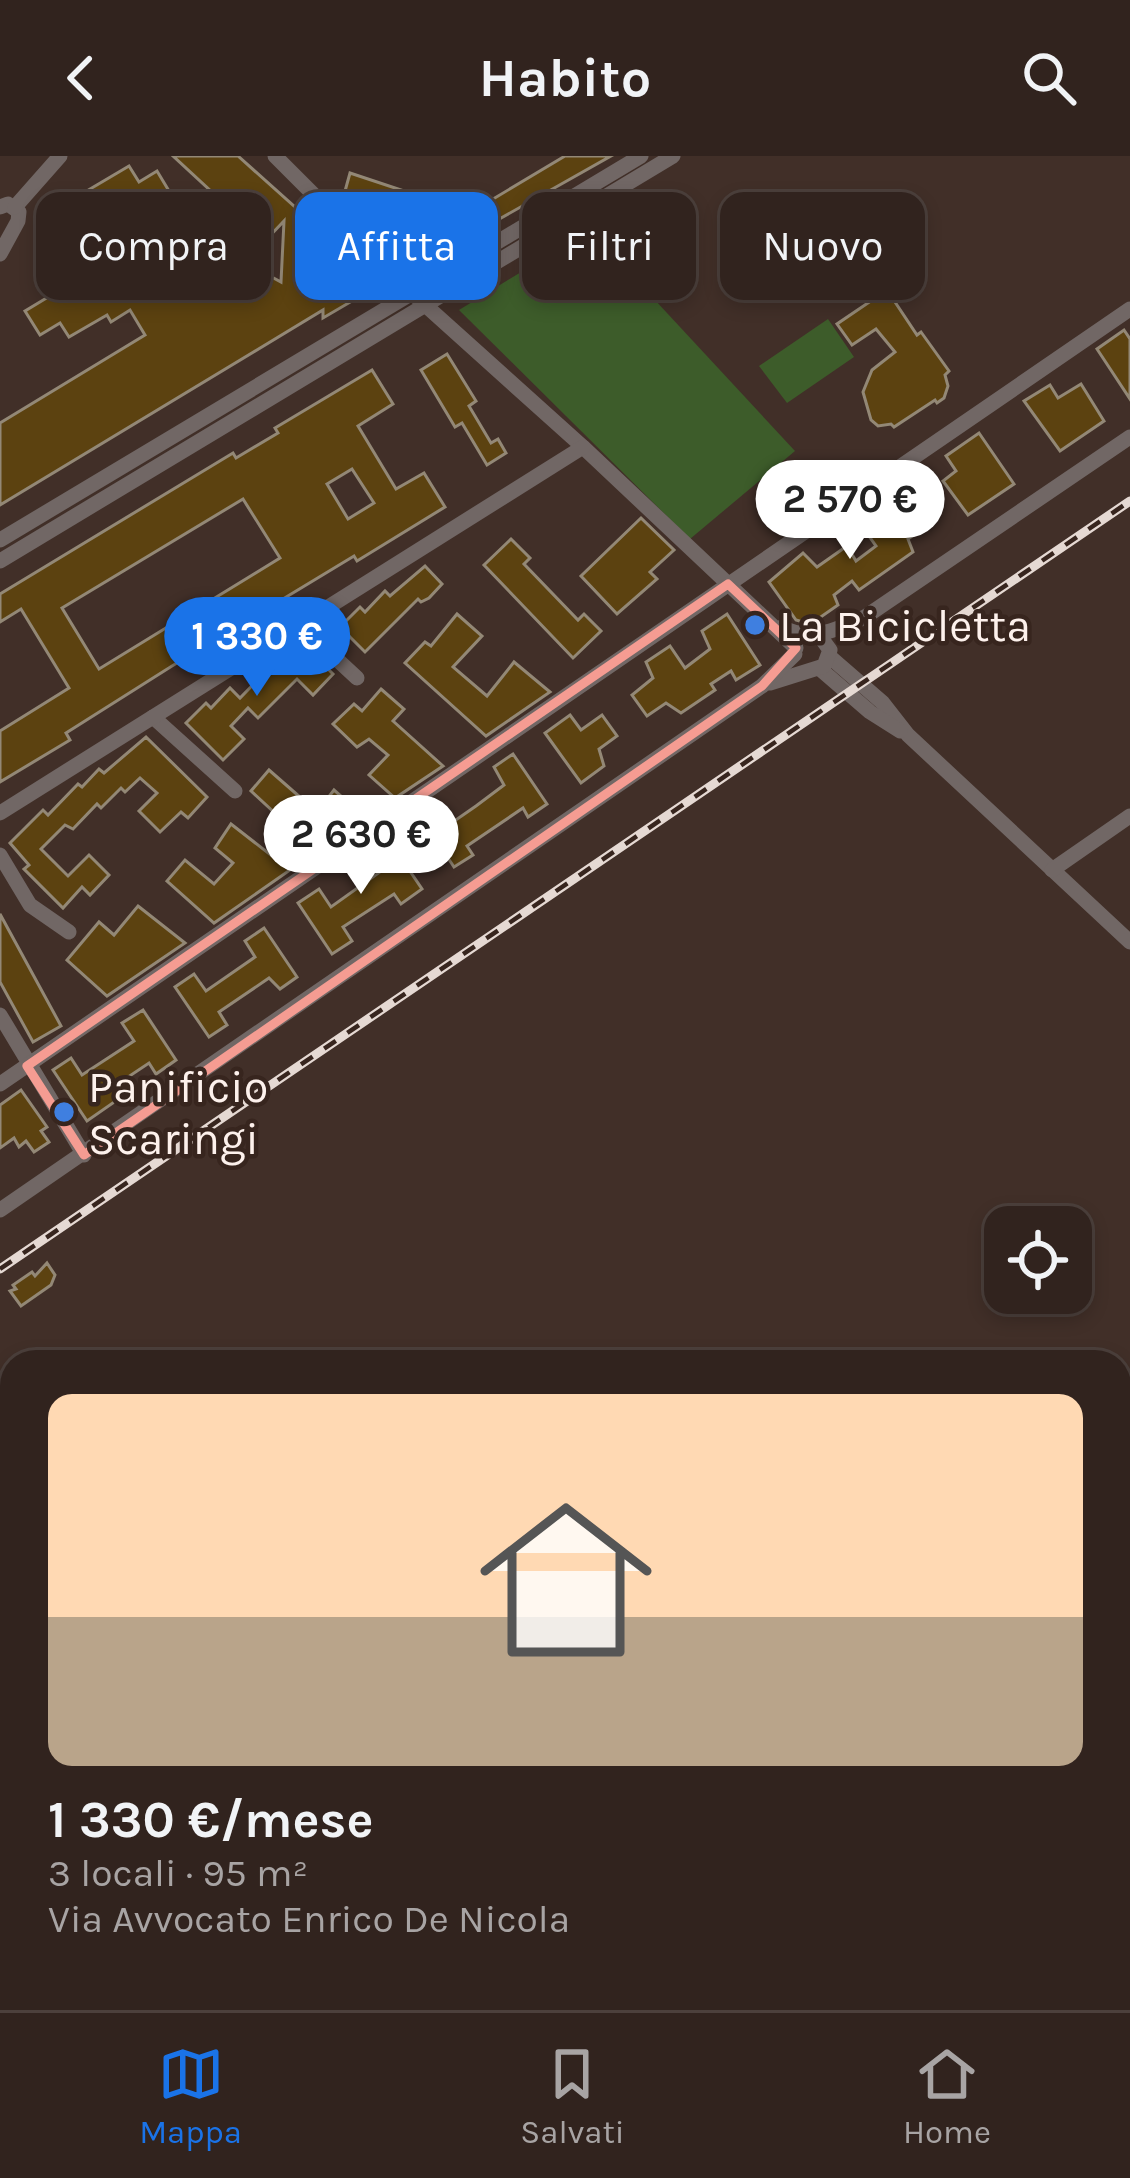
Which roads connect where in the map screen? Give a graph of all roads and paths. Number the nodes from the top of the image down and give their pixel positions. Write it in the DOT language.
graph roads {
  1 [pos="60,156"];
  2 [pos="274,156"];
  3 [pos="641,156"];
  4 [pos="673,156"];
  5 [pos="310,192"];
  6 [pos="7,207"];
  7 [pos="498,249"];
  8 [pos="0,254"];
  9 [pos="498,256"];
  10 [pos="420,300"];
  11 [pos="1130,309"];
  12 [pos="1130,436"];
  13 [pos="583,447"];
  14 [pos="0,540"];
  15 [pos="0,561"];
  16 [pos="728,584"];
  17 [pos="301,625"];
  18 [pos="813,652"];
  19 [pos="357,679"];
  20 [pos="153,717"];
  21 [pos="235,791"];
  22 [pos="0,813"];
  23 [pos="1130,816"];
  24 [pos="0,855"];
  25 [pos="1052,870"];
  26 [pos="69,932"];
  27 [pos="1130,942"];
  28 [pos="0,1015"];
  29 [pos="27,1066"];
  30 [pos="0,1084"];
  31 [pos="84,1155"];
  32 [pos="0,1210"];
  1 -- 6 [label="street"];
  2 -- 5 [label="street"];
  3 -- 7 [label="street"];
  4 -- 9 [label="street"];
  6 -- 8 [label="street"];
  10 -- 13 [label="street"];
  10 -- 14 [label="street"];
  10 -- 15 [label="street"];
  11 -- 16 [label="street"];
  12 -- 18 [label="street"];
  13 -- 16 [label="street"];
  13 -- 17 [label="street"];
  16 -- 18 [label="street"];
  16 -- 29 [label="street"];
  17 -- 19 [label="street"];
  17 -- 20 [label="street"];
  18 -- 25 [label="street"];
  18 -- 31 [label="street"];
  20 -- 21 [label="street"];
  20 -- 22 [label="street"];
  23 -- 25 [label="street"];
  24 -- 26 [label="street"];
  25 -- 27 [label="street"];
  28 -- 29 [label="street"];
  29 -- 30 [label="street"];
  29 -- 31 [label="street"];
  31 -- 32 [label="street"];
}
